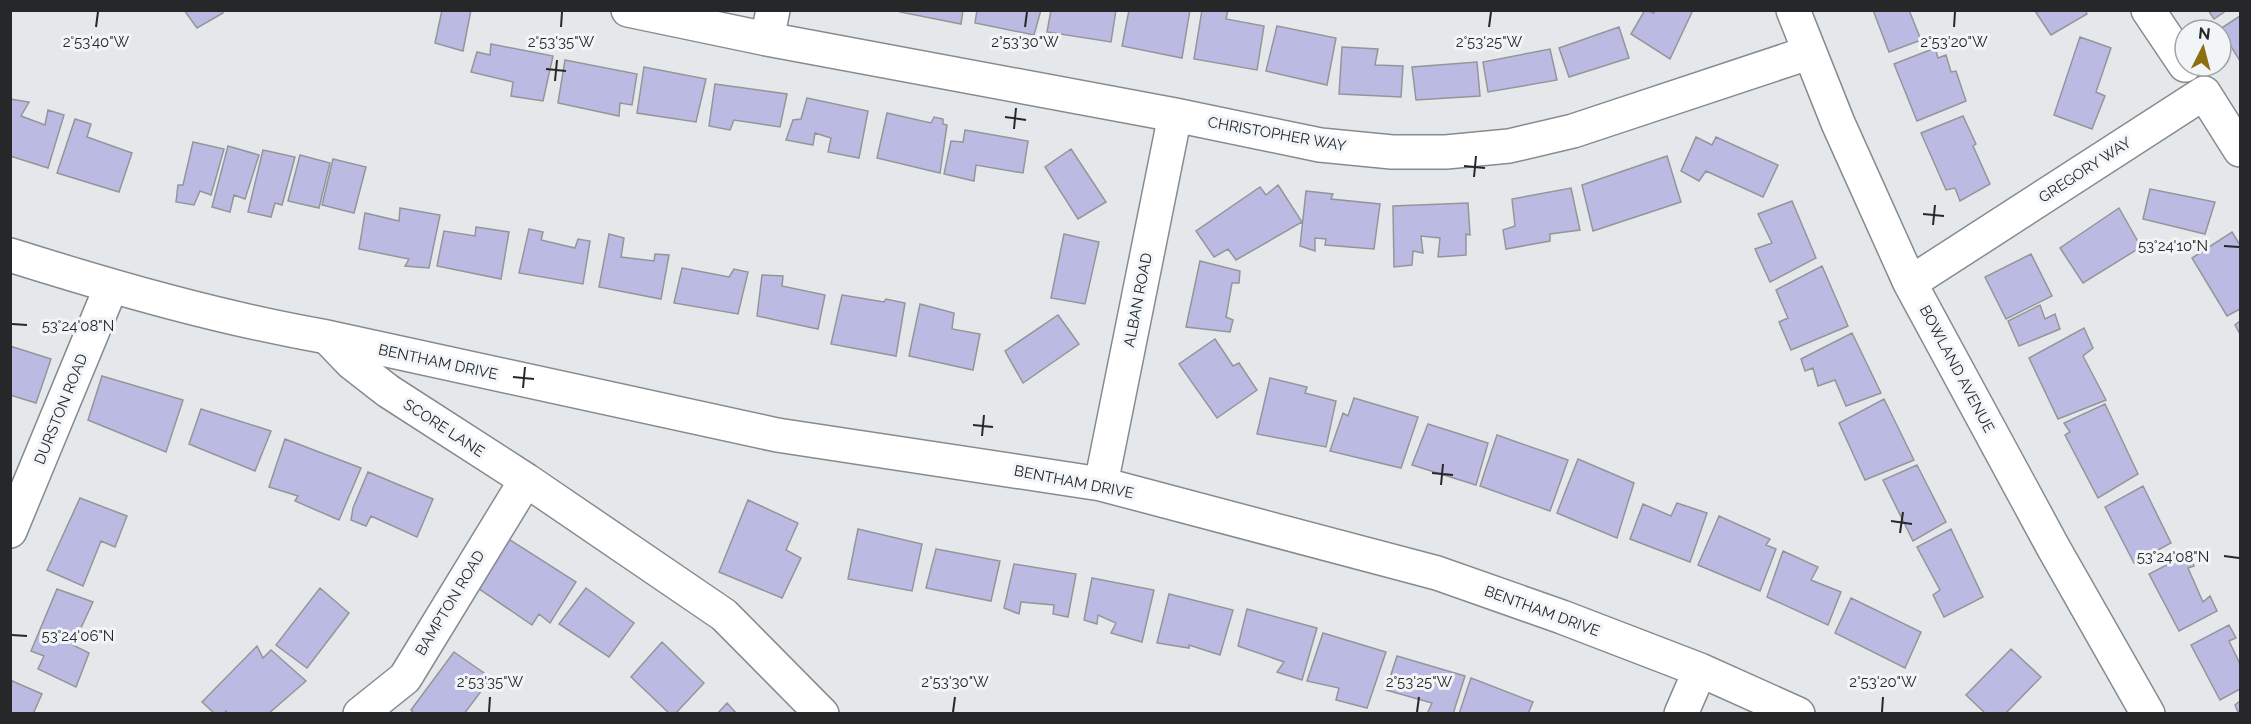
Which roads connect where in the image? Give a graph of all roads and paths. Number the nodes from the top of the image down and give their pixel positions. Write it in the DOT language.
graph roads {
  1 [pos="628,10"];
  2 [pos="1793,10"];
  3 [pos="2148,10"];
  4 [pos="770,25"];
  5 [pos="2173,47"];
  6 [pos="1809,53"];
  7 [pos="2194,78"];
  8 [pos="2204,93"];
  9 [pos="1175,115"];
  10 [pos="2241,150"];
  11 [pos="10,255"];
  12 [pos="1910,284"];
  13 [pos="111,287"];
  14 [pos="327,338"];
  15 [pos="525,480"];
  16 [pos="1101,484"];
  17 [pos="10,531"];
  18 [pos="1700,670"];
  19 [pos="360,714"];
  20 [pos="822,714"];
  21 [pos="1681,714"];
  22 [pos="1798,714"];
  23 [pos="2148,714"];
  1 -- 4 [label="street, CHRISTOPHER WAY"];
  2 -- 6 [label="street, BOWLAND AVENUE"];
  3 -- 5 [label="street"];
  4 -- 9 [label="street, CHRISTOPHER WAY"];
  6 -- 9 [label="street, CHRISTOPHER WAY"];
  6 -- 12 [label="street, BOWLAND AVENUE"];
  7 -- 8 [label="street"];
  8 -- 10 [label="street"];
  8 -- 12 [label="street, GREGORY WAY"];
  9 -- 16 [label="street, ALBAN ROAD"];
  11 -- 13 [label="street"];
  12 -- 23 [label="street, BOWLAND AVENUE"];
  13 -- 14 [label="street"];
  13 -- 17 [label="street, DURSTON ROAD"];
  14 -- 15 [label="street, SCORE LANE"];
  14 -- 16 [label="street, BENTHAM DRIVE"];
  15 -- 19 [label="street, BAMPTON ROAD"];
  15 -- 20 [label="street, SCORE LANE"];
  16 -- 18 [label="street, BENTHAM DRIVE"];
  18 -- 21 [label="street"];
  18 -- 22 [label="street, BENTHAM DRIVE"];
}
